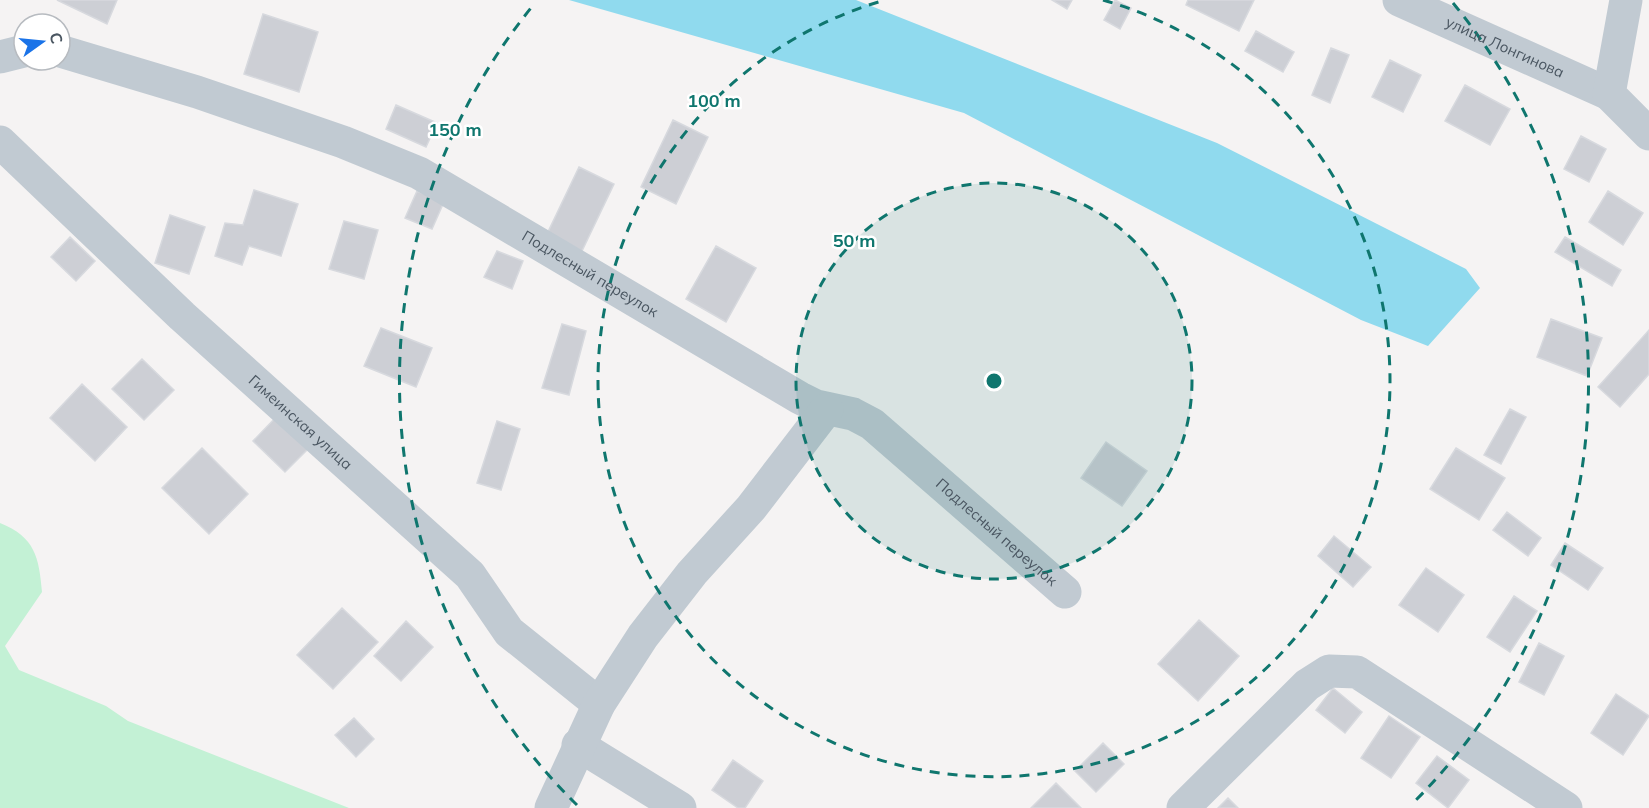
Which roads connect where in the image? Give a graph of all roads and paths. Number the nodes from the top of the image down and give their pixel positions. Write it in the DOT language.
graph roads {
  1 [pos="1399,0"];
  2 [pos="1626,0"];
  3 [pos="72,55"];
  4 [pos="1609,94"];
  5 [pos="1649,134"];
  6 [pos="0,142"];
  7 [pos="827,409"];
  8 [pos="1065,592"];
  9 [pos="599,704"];
  10 [pos="578,745"];
  11 [pos="551,808"];
  12 [pos="680,808"];
  13 [pos="1183,808"];
  14 [pos="1566,808"];
  1 -- 4 [label="street, улица Лонгинова"];
  2 -- 4 [label="street"];
  3 -- 7 [label="street, Подлесный переулок"];
  4 -- 5 [label="street, улица Лонгинова"];
  6 -- 9 [label="street, Гимеинская улица"];
  7 -- 8 [label="street, Подлесный переулок"];
  7 -- 9 [label="street"];
  9 -- 10 [label="street"];
  10 -- 11 [label="street"];
  10 -- 12 [label="street"];
  13 -- 14 [label="street"];
}
